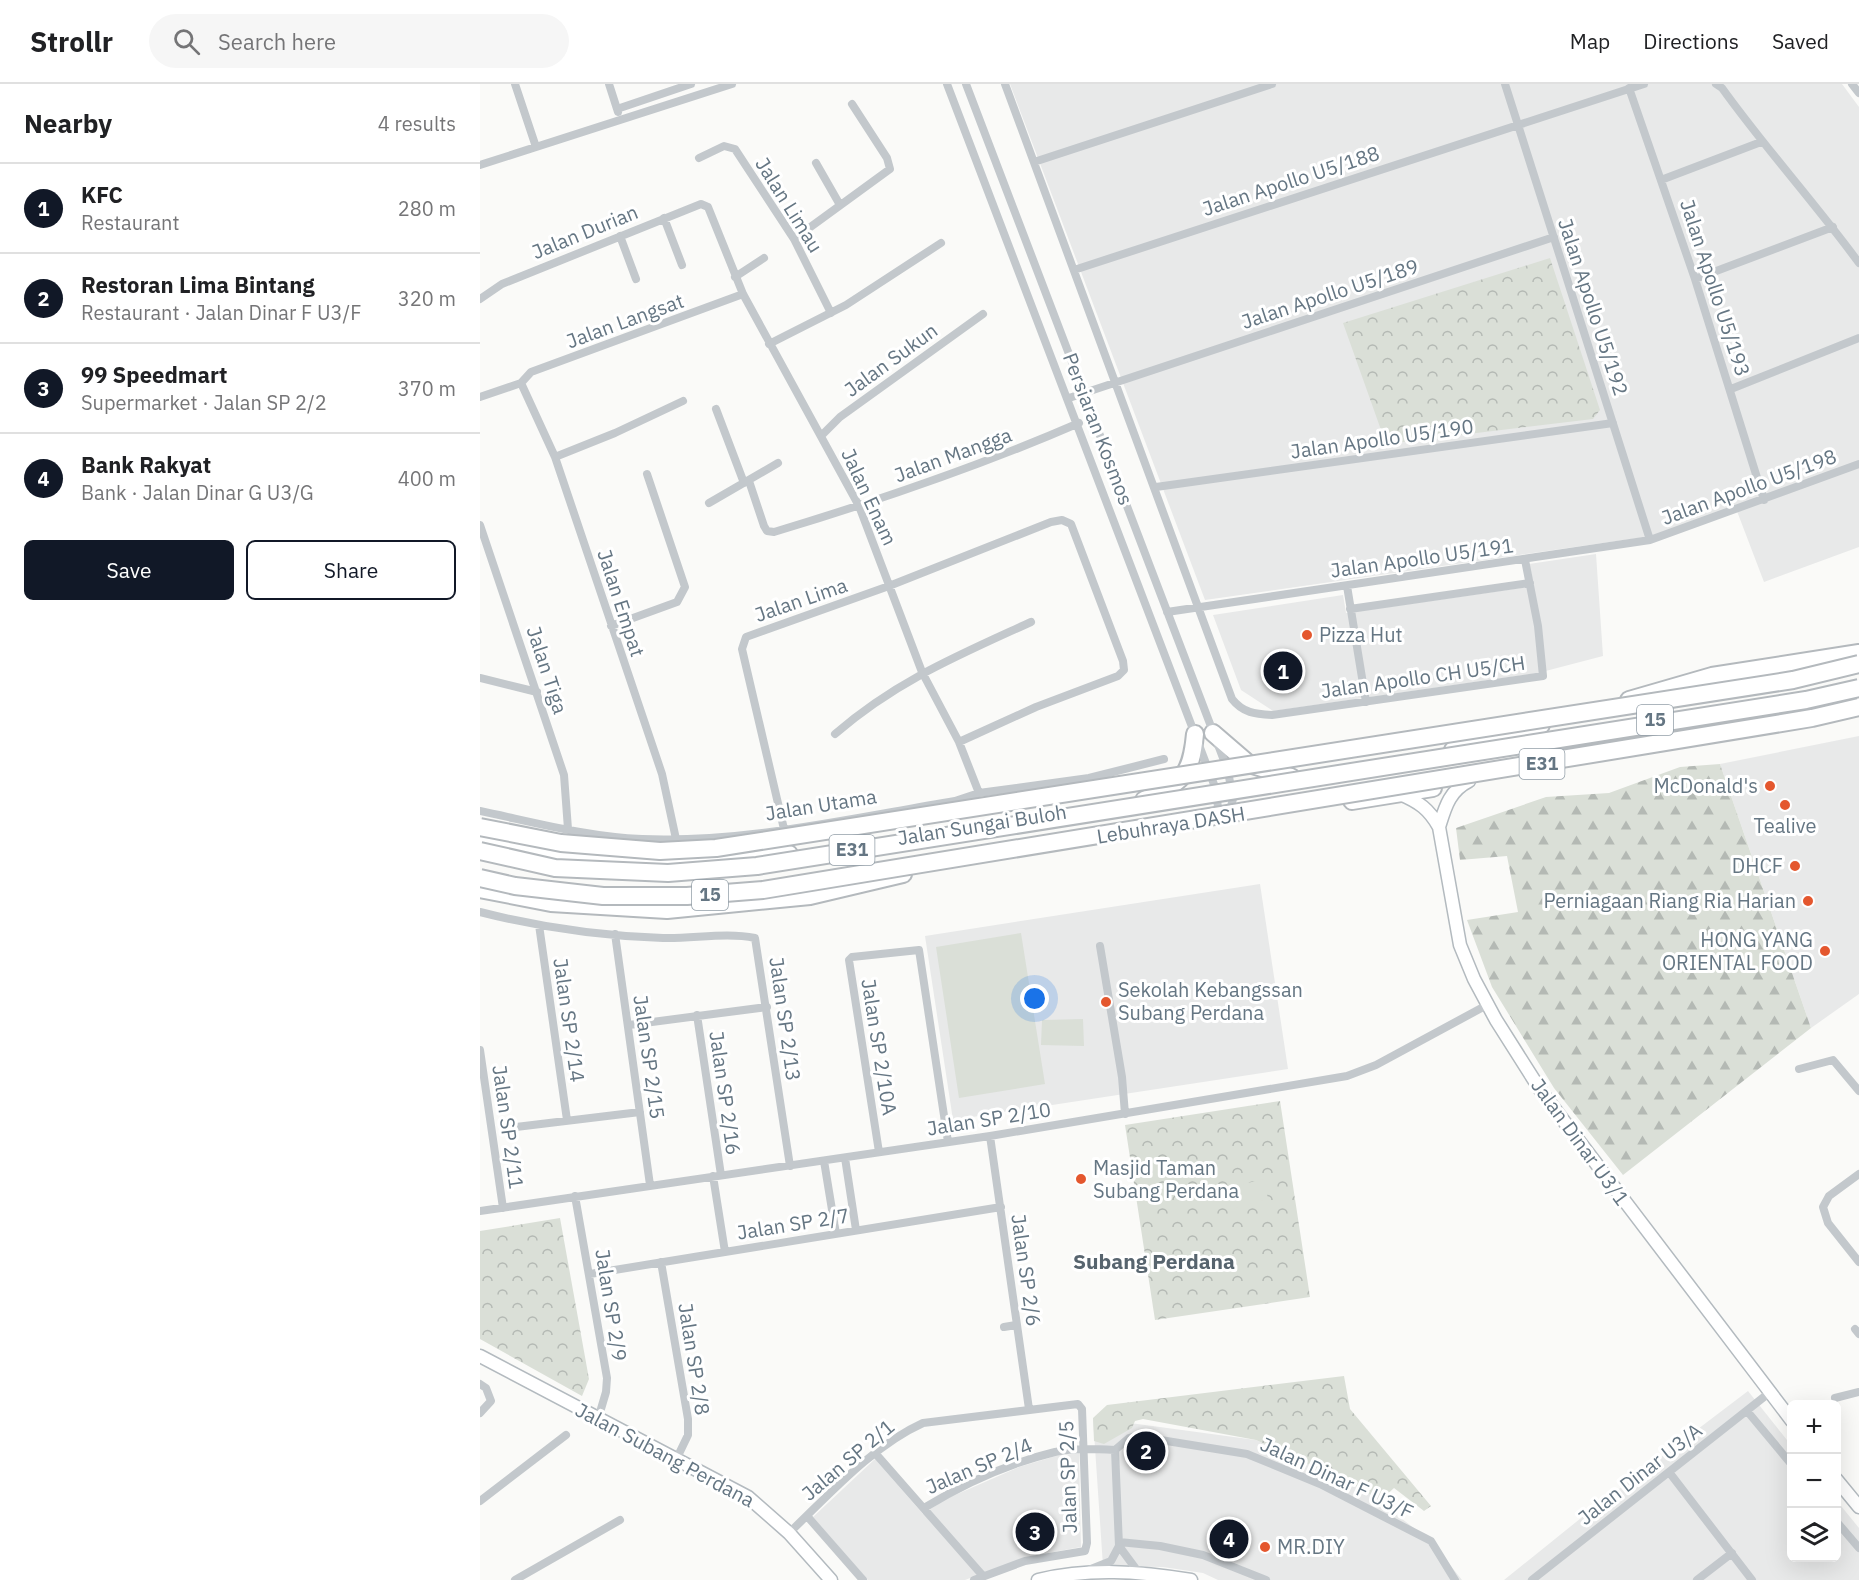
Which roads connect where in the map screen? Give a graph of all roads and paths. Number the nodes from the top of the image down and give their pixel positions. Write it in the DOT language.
graph roads {
  1 [pos="515,84"];
  2 [pos="609,84"];
  3 [pos="691,84"];
  4 [pos="732,84"];
  5 [pos="948,84"];
  6 [pos="966,84"];
  7 [pos="1005,84"];
  8 [pos="1272,84"];
  9 [pos="1505,84"];
  10 [pos="1644,84"];
  11 [pos="1716,84"];
  12 [pos="1852,84"];
  13 [pos="1629,88"];
  14 [pos="1859,93"];
  15 [pos="852,104"];
  16 [pos="617,109"];
  17 [pos="620,120"];
  18 [pos="1518,125"];
  19 [pos="1761,142"];
  20 [pos="536,147"];
  21 [pos="699,158"];
  22 [pos="1034,162"];
  23 [pos="816,163"];
  24 [pos="480,165"];
  25 [pos="1661,180"];
  26 [pos="705,205"];
  27 [pos="840,205"];
  28 [pos="664,218"];
  29 [pos="1833,227"];
  30 [pos="620,236"];
  31 [pos="1554,237"];
  32 [pos="794,239"];
  33 [pos="941,243"];
  34 [pos="764,258"];
  35 [pos="1859,263"];
  36 [pos="682,265"];
  37 [pos="1074,270"];
  38 [pos="735,277"];
  39 [pos="636,279"];
  40 [pos="1695,279"];
  41 [pos="743,294"];
  42 [pos="480,299"];
  43 [pos="831,313"];
  44 [pos="982,314"];
  45 [pos="1859,338"];
  46 [pos="769,344"];
  47 [pos="521,383"];
  48 [pos="1116,383"];
  49 [pos="1731,389"];
  50 [pos="1084,393"];
  51 [pos="480,397"];
  52 [pos="1069,398"];
  53 [pos="683,400"];
  54 [pos="716,409"];
  55 [pos="1078,423"];
  56 [pos="1613,423"];
  57 [pos="822,435"];
  58 [pos="555,457"];
  59 [pos="778,463"];
  60 [pos="1859,464"];
  61 [pos="647,474"];
  62 [pos="746,482"];
  63 [pos="1156,488"];
  64 [pos="1764,500"];
  65 [pos="709,503"];
  66 [pos="859,506"];
  67 [pos="480,525"];
  68 [pos="1650,540"];
  69 [pos="1525,560"];
  70 [pos="1530,583"];
  71 [pos="889,586"];
  72 [pos="1347,586"];
  73 [pos="1198,606"];
  74 [pos="1350,609"];
  75 [pos="1167,612"];
  76 [pos="1031,622"];
  77 [pos="611,626"];
  78 [pos="1859,652"];
  79 [pos="1859,664"];
  80 [pos="922,672"];
  81 [pos="480,678"];
  82 [pos="1859,686"];
  83 [pos="537,693"];
  84 [pos="1366,702"];
  85 [pos="1859,709"];
  86 [pos="1213,733"];
  87 [pos="835,734"];
  88 [pos="1195,734"];
  89 [pos="959,742"];
  90 [pos="1450,751"];
  91 [pos="1164,759"];
  92 [pos="1291,777"];
  93 [pos="1469,781"];
  94 [pos="1232,786"];
  95 [pos="1215,788"];
  96 [pos="1422,790"];
  97 [pos="979,793"];
  98 [pos="1400,794"];
  99 [pos="1144,800"];
  100 [pos="480,811"];
  101 [pos="1227,819"];
  102 [pos="480,826"];
  103 [pos="1439,827"];
  104 [pos="568,829"];
  105 [pos="784,829"];
  106 [pos="1141,836"];
  107 [pos="676,839"];
  108 [pos="480,843"];
  109 [pos="480,851"];
  110 [pos="940,865"];
  111 [pos="480,878"];
  112 [pos="480,889"];
  113 [pos="480,912"];
  114 [pos="539,925"];
  115 [pos="615,934"];
  116 [pos="1100,946"];
  117 [pos="1488,1005"];
  118 [pos="767,1007"];
  119 [pos="697,1015"];
  120 [pos="628,1025"];
  121 [pos="480,1053"];
  122 [pos="1799,1069"];
  123 [pos="1859,1091"];
  124 [pos="640,1112"];
  125 [pos="1125,1114"];
  126 [pos="567,1120"];
  127 [pos="516,1127"];
  128 [pos="491,1129"];
  129 [pos="480,1131"];
  130 [pos="990,1136"];
  131 [pos="948,1142"];
  132 [pos="879,1152"];
  133 [pos="845,1158"];
  134 [pos="824,1161"];
  135 [pos="790,1166"];
  136 [pos="1859,1174"];
  137 [pos="717,1176"];
  138 [pos="650,1185"];
  139 [pos="575,1196"];
  140 [pos="1001,1207"];
  141 [pos="503,1208"];
  142 [pos="480,1210"];
  143 [pos="856,1230"];
  144 [pos="836,1234"];
  145 [pos="725,1252"];
  146 [pos="661,1262"];
  147 [pos="1859,1262"];
  148 [pos="590,1274"];
  149 [pos="1016,1325"];
  150 [pos="1004,1327"];
  151 [pos="480,1356"];
  152 [pos="480,1384"];
  153 [pos="1859,1392"];
  154 [pos="1770,1393"];
  155 [pos="1835,1398"];
  156 [pos="1042,1408"];
  157 [pos="1029,1409"];
  158 [pos="1747,1411"];
  159 [pos="480,1413"];
  160 [pos="1787,1416"];
  161 [pos="598,1419"];
  162 [pos="566,1435"];
  163 [pos="1084,1449"];
  164 [pos="1115,1450"];
  165 [pos="875,1453"];
  166 [pos="676,1460"];
  167 [pos="1787,1460"];
  168 [pos="1669,1472"];
  169 [pos="1841,1485"];
  170 [pos="480,1500"];
  171 [pos="1859,1507"];
  172 [pos="924,1508"];
  173 [pos="807,1516"];
  174 [pos="620,1520"];
  175 [pos="1841,1527"];
  176 [pos="789,1533"];
  177 [pos="1119,1544"];
  178 [pos="1859,1548"];
  179 [pos="1732,1553"];
  180 [pos="1077,1572"];
  181 [pos="1148,1573"];
  182 [pos="983,1576"];
  183 [pos="1059,1577"];
  184 [pos="515,1580"];
  185 [pos="831,1580"];
  186 [pos="863,1580"];
  187 [pos="974,1580"];
  188 [pos="1038,1580"];
  189 [pos="1191,1580"];
  190 [pos="1266,1580"];
  191 [pos="1455,1580"];
  192 [pos="1532,1580"];
  193 [pos="1697,1580"];
  194 [pos="1752,1580"];
  1 -- 20 [label="street"];
  2 -- 16 [label="street"];
  3 -- 16 [label="street"];
  4 -- 17 [label="street"];
  5 -- 52 [label="street, Persiaran Kosmos"];
  6 -- 50 [label="street, Persiaran Kosmos"];
  7 -- 22 [label="street"];
  8 -- 22 [label="street"];
  9 -- 18 [label="street, Jalan Apollo U5/192"];
  10 -- 13 [label="street, Jalan Apollo U5/188"];
  11 -- 19 [label="street"];
  12 -- 14 [label="street"];
  13 -- 18 [label="street, Jalan Apollo U5/188"];
  13 -- 25 [label="street, Jalan Apollo U5/193"];
  15 -- 27 [label="street"];
  16 -- 17 [label="street"];
  17 -- 20 [label="street"];
  18 -- 31 [label="street, Jalan Apollo U5/192"];
  18 -- 37 [label="street, Jalan Apollo U5/188"];
  19 -- 25 [label="street"];
  19 -- 29 [label="street"];
  20 -- 24 [label="street"];
  21 -- 32 [label="street, Jalan Limau"];
  22 -- 37 [label="street"];
  23 -- 27 [label="street"];
  25 -- 40 [label="street, Jalan Apollo U5/193"];
  26 -- 28 [label="street, Jalan Durian"];
  26 -- 38 [label="street, Jalan Enam"];
  27 -- 32 [label="street"];
  28 -- 30 [label="street, Jalan Durian"];
  28 -- 36 [label="street"];
  29 -- 35 [label="street"];
  29 -- 40 [label="street"];
  30 -- 39 [label="street"];
  30 -- 42 [label="street, Jalan Durian"];
  31 -- 48 [label="street, Jalan Apollo U5/189"];
  31 -- 56 [label="street, Jalan Apollo U5/192"];
  32 -- 43 [label="street, Jalan Limau"];
  33 -- 43 [label="street"];
  34 -- 38 [label="street"];
  37 -- 48 [label="street"];
  38 -- 41 [label="street, Jalan Enam"];
  40 -- 49 [label="street, Jalan Apollo U5/193"];
  41 -- 46 [label="street, Jalan Enam"];
  41 -- 47 [label="street, Jalan Langsat"];
  43 -- 46 [label="street"];
  44 -- 57 [label="street, Jalan Sukun"];
  45 -- 49 [label="street"];
  46 -- 57 [label="street, Jalan Enam"];
  47 -- 51 [label="street, Jalan Langsat"];
  47 -- 58 [label="street, Jalan Empat"];
  48 -- 50 [label="street, Jalan Apollo U5/189"];
  48 -- 63 [label="street"];
  49 -- 64 [label="street, Jalan Apollo U5/193"];
  50 -- 52 [label="street, Jalan Apollo U5/189"];
  50 -- 75 [label="street, Persiaran Kosmos"];
  52 -- 55 [label="street, Persiaran Kosmos"];
  53 -- 58 [label="street"];
  54 -- 62 [label="street"];
  55 -- 66 [label="street, Jalan Mangga"];
  55 -- 88 [label="street, Persiaran Kosmos"];
  56 -- 63 [label="street, Jalan Apollo U5/190"];
  56 -- 68 [label="street, Jalan Apollo U5/192"];
  57 -- 66 [label="street, Jalan Enam"];
  58 -- 77 [label="street, Jalan Empat"];
  59 -- 62 [label="street"];
  60 -- 64 [label="street, Jalan Apollo U5/198"];
  61 -- 77 [label="street"];
  62 -- 65 [label="street"];
  62 -- 66 [label="street, Jalan Mangga"];
  63 -- 73 [label="street"];
  64 -- 68 [label="street, Jalan Apollo U5/198"];
  66 -- 71 [label="street, Jalan Enam"];
  67 -- 83 [label="street, Jalan Tiga"];
  68 -- 69 [label="street, Jalan Apollo U5/191"];
  69 -- 70 [label="street"];
  69 -- 72 [label="street, Jalan Apollo U5/191"];
  70 -- 74 [label="street"];
  70 -- 84 [label="street, Jalan Apollo CH U5/CH"];
  71 -- 80 [label="street, Jalan Enam"];
  71 -- 89 [label="street, Jalan Lima"];
  71 -- 105 [label="street, Jalan Lima"];
  72 -- 73 [label="street, Jalan Apollo U5/191"];
  72 -- 74 [label="street"];
  73 -- 75 [label="street, Jalan Apollo U5/191"];
  73 -- 84 [label="street, Jalan Apollo CH U5/CH"];
  74 -- 84 [label="street"];
  75 -- 86 [label="street, Persiaran Kosmos"];
  76 -- 80 [label="street"];
  77 -- 107 [label="street, Jalan Empat"];
  78 -- 90 [label="highway"];
  79 -- 102 [label="highway, bridge"];
  80 -- 87 [label="street"];
  80 -- 89 [label="street, Jalan Enam"];
  81 -- 83 [label="street"];
  82 -- 90 [label="highway, Jalan Sungai Buloh / 15"];
  82 -- 109 [label="highway, Lebuhraya DASH / E31, bridge"];
  83 -- 104 [label="street, Jalan Tiga"];
  85 -- 93 [label="highway, Jalan Sungai Buloh / 15"];
  85 -- 111 [label="highway, Lebuhraya DASH / E31, bridge"];
  86 -- 92 [label="highway"];
  86 -- 94 [label="street, Persiaran Kosmos"];
  88 -- 95 [label="street, Persiaran Kosmos"];
  88 -- 99 [label="highway"];
  89 -- 97 [label="street, Jalan Enam"];
  90 -- 92 [label="highway, Jalan Sungai Buloh / 15"];
  91 -- 97 [label="street, Jalan Utama"];
  92 -- 94 [label="highway, Jalan Sungai Buloh / 15"];
  93 -- 96 [label="highway, Jalan Sungai Buloh / 15"];
  93 -- 103 [label="street"];
  94 -- 95 [label="highway, Jalan Sungai Buloh / 15"];
  94 -- 101 [label="street"];
  95 -- 99 [label="highway, Jalan Sungai Buloh / 15"];
  95 -- 101 [label="street, Persiaran Kosmos"];
  96 -- 98 [label="highway, Jalan Sungai Buloh / 15"];
  96 -- 101 [label="highway, Jalan Sungai Buloh / 15"];
  97 -- 105 [label="street, Jalan Utama"];
  98 -- 103 [label="street"];
  98 -- 106 [label="highway, Jalan Sungai Buloh / 15"];
  99 -- 108 [label="highway, Jalan Sungai Buloh / 15"];
  100 -- 104 [label="street, Jalan Utama"];
  101 -- 106 [label="highway, Jalan Sungai Buloh / 15"];
  103 -- 117 [label="street, Jalan Dinar U3/1"];
  104 -- 107 [label="street, Jalan Utama"];
  105 -- 107 [label="street, Jalan Utama"];
  106 -- 110 [label="highway, Jalan Sungai Buloh / 15"];
  110 -- 111 [label="highway, Jalan Sungai Buloh / 15"];
  110 -- 112 [label="highway"];
  113 -- 114 [label="street, Jalan SP 2/13"];
  114 -- 115 [label="street, Jalan SP 2/13"];
  114 -- 126 [label="street, Jalan SP 2/14"];
  115 -- 118 [label="street, Jalan SP 2/13"];
  115 -- 120 [label="street, Jalan SP 2/15"];
  116 -- 125 [label="street"];
  117 -- 125 [label="street, Jalan SP 2/10"];
  117 -- 154 [label="street, Jalan Dinar U3/1"];
  118 -- 119 [label="street"];
  118 -- 135 [label="street, Jalan SP 2/13"];
  119 -- 120 [label="street"];
  119 -- 137 [label="street, Jalan SP 2/16"];
  120 -- 124 [label="street, Jalan SP 2/15"];
  121 -- 128 [label="street, Jalan SP 2/11"];
  122 -- 123 [label="street"];
  124 -- 126 [label="street"];
  124 -- 138 [label="street, Jalan SP 2/15"];
  125 -- 130 [label="street, Jalan SP 2/10"];
  126 -- 127 [label="street"];
  128 -- 129 [label="street"];
  128 -- 141 [label="street, Jalan SP 2/11"];
  130 -- 131 [label="street, Jalan SP 2/10"];
  130 -- 140 [label="street, Jalan SP 2/6"];
  131 -- 132 [label="street, Jalan SP 2/10"];
  131 -- 132 [label="street, Jalan SP 2/10A"];
  132 -- 133 [label="street, Jalan SP 2/10"];
  133 -- 134 [label="street, Jalan SP 2/10"];
  133 -- 143 [label="street"];
  134 -- 135 [label="street, Jalan SP 2/10"];
  134 -- 144 [label="street"];
  135 -- 137 [label="street, Jalan SP 2/10"];
  136 -- 147 [label="street"];
  137 -- 138 [label="street, Jalan SP 2/10"];
  137 -- 145 [label="street, Jalan SP 2/16"];
  138 -- 139 [label="street, Jalan SP 2/10"];
  139 -- 141 [label="street, Jalan SP 2/10"];
  139 -- 148 [label="street, Jalan SP 2/9"];
  140 -- 143 [label="street, Jalan SP 2/7"];
  140 -- 149 [label="street, Jalan SP 2/6"];
  141 -- 142 [label="street, Jalan SP 2/10"];
  143 -- 144 [label="street, Jalan SP 2/7"];
  144 -- 145 [label="street, Jalan SP 2/7"];
  145 -- 146 [label="street, Jalan SP 2/7"];
  146 -- 148 [label="street, Jalan SP 2/7"];
  146 -- 166 [label="street, Jalan SP 2/8"];
  148 -- 161 [label="street, Jalan SP 2/9"];
  149 -- 150 [label="street"];
  149 -- 157 [label="street, Jalan SP 2/6"];
  151 -- 161 [label="street, Jalan Subang Perdana"];
  152 -- 159 [label="street"];
  153 -- 155 [label="street"];
  154 -- 158 [label="street, Jalan Dinar U3/A"];
  154 -- 160 [label="street, Jalan Dinar U3/1"];
  156 -- 157 [label="street, Jalan SP 2/1"];
  156 -- 163 [label="street, Jalan SP 2/5"];
  157 -- 165 [label="street, Jalan SP 2/1"];
  158 -- 167 [label="street"];
  158 -- 168 [label="street, Jalan Dinar U3/A"];
  161 -- 166 [label="street, Jalan Subang Perdana"];
  162 -- 170 [label="street"];
  163 -- 164 [label="street, Jalan SP 2/4"];
  163 -- 172 [label="street, Jalan SP 2/4"];
  163 -- 182 [label="street, Jalan SP 2/5"];
  164 -- 177 [label="street"];
  164 -- 191 [label="street, Jalan Dinar F U3/F"];
  165 -- 172 [label="street"];
  165 -- 173 [label="street, Jalan SP 2/1"];
  166 -- 176 [label="street, Jalan Subang Perdana"];
  168 -- 179 [label="street"];
  168 -- 192 [label="street, Jalan Dinar U3/A"];
  169 -- 171 [label="street"];
  172 -- 182 [label="street"];
  173 -- 176 [label="street, Jalan SP 2/1"];
  173 -- 186 [label="street"];
  174 -- 184 [label="street"];
  175 -- 178 [label="street"];
  176 -- 185 [label="street, Jalan Subang Perdana"];
  177 -- 180 [label="street"];
  177 -- 181 [label="street"];
  177 -- 190 [label="street"];
  179 -- 193 [label="street"];
  179 -- 194 [label="street"];
  180 -- 181 [label="street"];
  180 -- 183 [label="street"];
  181 -- 189 [label="street"];
  182 -- 187 [label="street"];
  183 -- 188 [label="street"];
}
